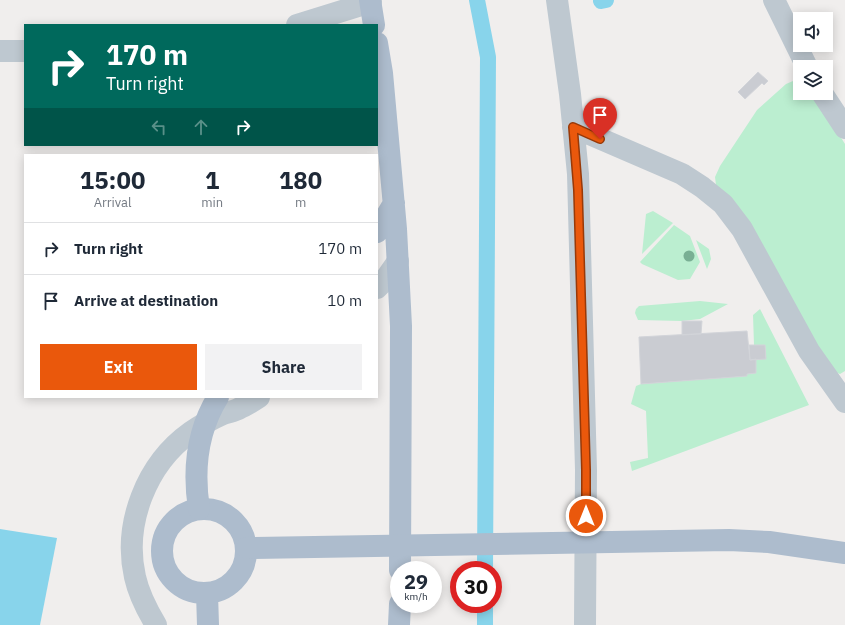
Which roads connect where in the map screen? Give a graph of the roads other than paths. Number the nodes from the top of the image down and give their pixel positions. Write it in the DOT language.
graph roads {
  1 [pos="558,0"];
  2 [pos="774,0"];
  3 [pos="370,1"];
  4 [pos="300,24"];
  5 [pos="374,24"];
  6 [pos="378,49"];
  7 [pos="0,51"];
  8 [pos="24,51"];
  9 [pos="804,60"];
  10 [pos="827,100"];
  11 [pos="573,127"];
  12 [pos="845,128"];
  13 [pos="394,203"];
  14 [pos="378,230"];
  15 [pos="398,261"];
  16 [pos="378,287"];
  17 [pos="844,397"];
  18 [pos="218,398"];
  19 [pos="256,398"];
  20 [pos="199,509"];
  21 [pos="247,548"];
  22 [pos="845,553"];
  23 [pos="400,561"];
  24 [pos="207,593"];
  25 [pos="400,613"];
  26 [pos="156,625"];
  27 [pos="208,625"];
  28 [pos="400,625"];
  29 [pos="585,625"];
  1 -- 11 [label="street"];
  2 -- 9 [label="street"];
  3 -- 4 [label="street"];
  3 -- 5 [label="main road"];
  6 -- 13 [label="main road"];
  7 -- 8 [label="street"];
  10 -- 12 [label="street"];
  11 -- 17 [label="street"];
  11 -- 29 [label="street"];
  13 -- 14 [label="main road"];
  13 -- 15 [label="main road"];
  15 -- 16 [label="street"];
  15 -- 23 [label="main road"];
  18 -- 20 [label="main road, bridge"];
  19 -- 26 [label="street"];
  20 -- 21 [label="main road"];
  20 -- 24 [label="main road"];
  21 -- 22 [label="main road, bridge"];
  21 -- 24 [label="main road"];
  24 -- 27 [label="main road"];
  25 -- 28 [label="main road"];
}
